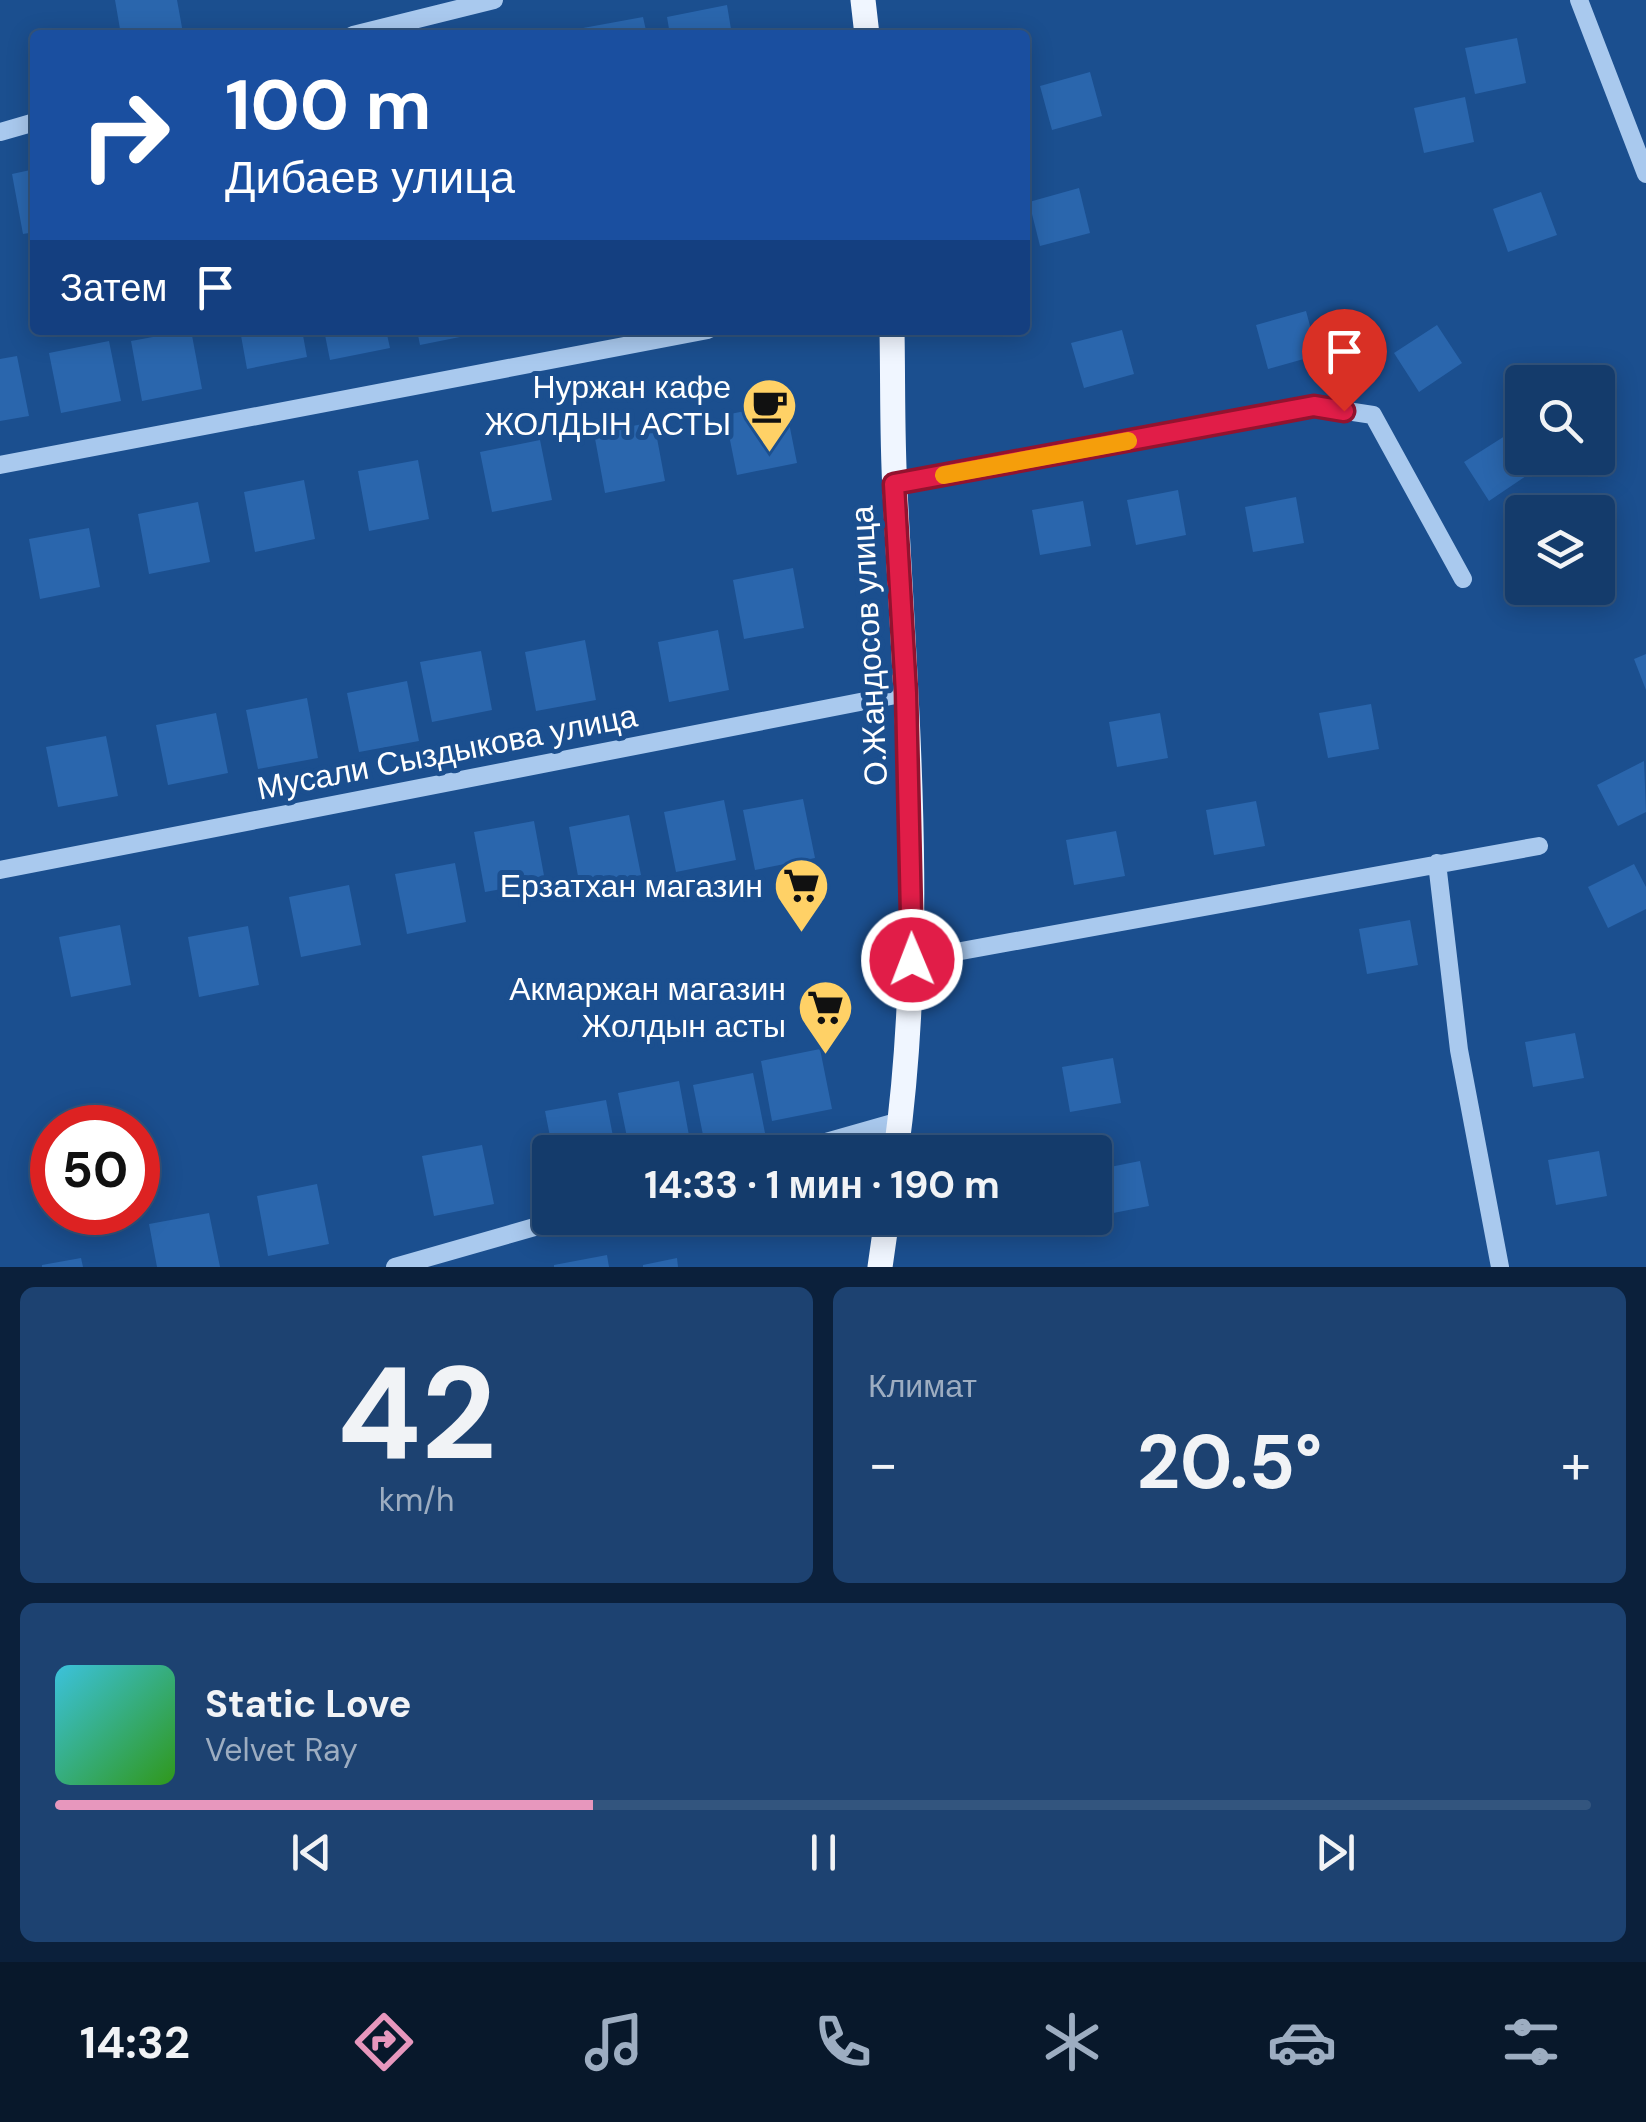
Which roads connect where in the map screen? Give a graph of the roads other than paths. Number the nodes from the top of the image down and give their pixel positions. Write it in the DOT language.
graph roads {
  1 [pos="494,0"];
  2 [pos="864,0"];
  3 [pos="1579,0"];
  4 [pos="373,30"];
  5 [pos="867,30"];
  6 [pos="30,123"];
  7 [pos="0,132"];
  8 [pos="1646,174"];
  9 [pos="682,335"];
  10 [pos="892,335"];
  11 [pos="0,465"];
  12 [pos="894,484"];
  13 [pos="1463,579"];
  14 [pos="906,693"];
  15 [pos="1539,846"];
  16 [pos="1437,864"];
  17 [pos="0,870"];
  18 [pos="912,960"];
  19 [pos="900,1121"];
  20 [pos="851,1135"];
  21 [pos="898,1135"];
  22 [pos="532,1228"];
  23 [pos="885,1235"];
  24 [pos="395,1267"];
  25 [pos="880,1267"];
  26 [pos="1500,1267"];
  1 -- 4 [label="street"];
  2 -- 5 [label="main road"];
  3 -- 8 [label="street"];
  6 -- 7 [label="street"];
  9 -- 11 [label="street"];
  10 -- 12 [label="main road, О.Жандосов улица"];
  12 -- 13 [label="street"];
  12 -- 14 [label="main road, О.Жандосов улица"];
  14 -- 17 [label="street, Мусали Сыздыкова улица"];
  14 -- 18 [label="main road, О.Жандосов улица"];
  15 -- 16 [label="street"];
  16 -- 18 [label="street"];
  16 -- 26 [label="street"];
  18 -- 19 [label="main road, О.Жандосов улица"];
  19 -- 20 [label="street"];
  19 -- 21 [label="main road, О.Жандосов улица"];
  22 -- 24 [label="street"];
  23 -- 25 [label="main road"];
}
